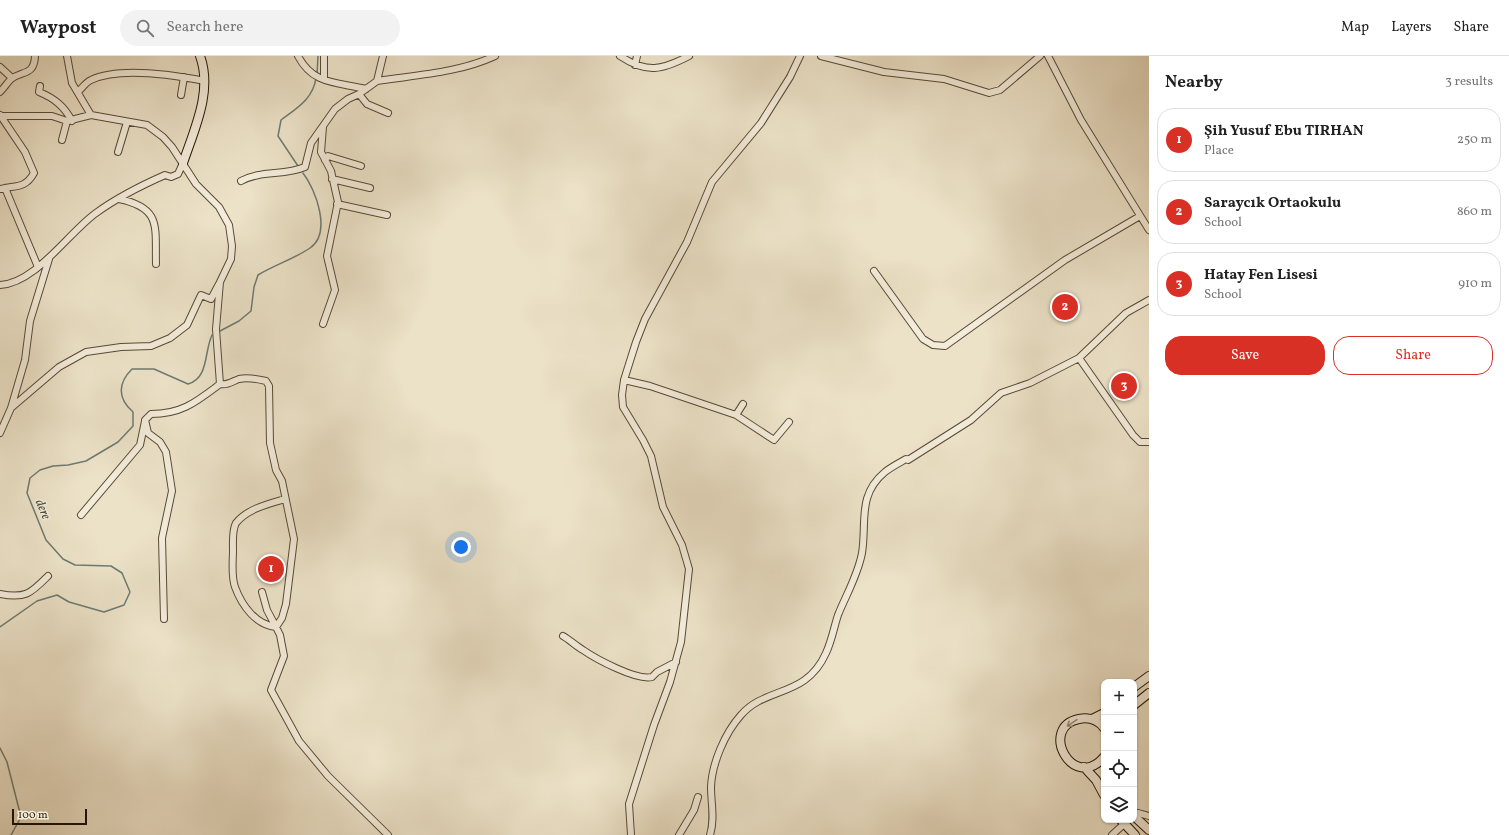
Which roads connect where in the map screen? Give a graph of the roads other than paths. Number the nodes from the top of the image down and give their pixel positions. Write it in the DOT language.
graph roads {
  1 [pos="35,56"];
  2 [pos="67,56"];
  3 [pos="200,56"];
  4 [pos="298,56"];
  5 [pos="324,56"];
  6 [pos="382,56"];
  7 [pos="495,56"];
  8 [pos="620,56"];
  9 [pos="637,56"];
  10 [pos="689,56"];
  11 [pos="800,56"];
  12 [pos="820,56"];
  13 [pos="1040,56"];
  14 [pos="1048,56"];
  15 [pos="635,65"];
  16 [pos="0,67"];
  17 [pos="184,77"];
  18 [pos="12,78"];
  19 [pos="322,79"];
  20 [pos="205,81"];
  21 [pos="377,81"];
  22 [pos="40,86"];
  23 [pos="366,88"];
  24 [pos="0,92"];
  25 [pos="78,92"];
  26 [pos="359,94"];
  27 [pos="181,95"];
  28 [pos="388,113"];
  29 [pos="91,115"];
  30 [pos="1,116"];
  31 [pos="70,121"];
  32 [pos="127,122"];
  33 [pos="323,127"];
  34 [pos="62,140"];
  35 [pos="118,152"];
  36 [pos="325,160"];
  37 [pos="183,163"];
  38 [pos="362,166"];
  39 [pos="332,179"];
  40 [pos="241,181"];
  41 [pos="370,188"];
  42 [pos="2,189"];
  43 [pos="119,199"];
  44 [pos="337,204"];
  45 [pos="387,215"];
  46 [pos="1140,216"];
  47 [pos="1149,230"];
  48 [pos="49,258"];
  49 [pos="156,264"];
  50 [pos="38,268"];
  51 [pos="874,271"];
  52 [pos="220,282"];
  53 [pos="0,285"];
  54 [pos="1149,300"];
  55 [pos="323,324"];
  56 [pos="1079,358"];
  57 [pos="624,380"];
  58 [pos="220,384"];
  59 [pos="743,404"];
  60 [pos="11,408"];
  61 [pos="736,415"];
  62 [pos="145,420"];
  63 [pos="789,422"];
  64 [pos="0,433"];
  65 [pos="1149,442"];
  66 [pos="285,499"];
  67 [pos="81,515"];
  68 [pos="48,576"];
  69 [pos="262,592"];
  70 [pos="0,594"];
  71 [pos="164,619"];
  72 [pos="276,627"];
  73 [pos="562,636"];
  74 [pos="676,662"];
  75 [pos="1149,676"];
  76 [pos="1137,685"];
  77 [pos="1149,693"];
  78 [pos="1137,703"];
  79 [pos="1101,714"];
  80 [pos="1092,719"];
  81 [pos="1101,726"];
  82 [pos="1101,759"];
  83 [pos="1084,767"];
  84 [pos="1101,789"];
  85 [pos="698,797"];
  86 [pos="1137,815"];
  87 [pos="1149,816"];
  88 [pos="1137,818"];
  89 [pos="1122,823"];
  90 [pos="1124,823"];
  91 [pos="1149,830"];
  92 [pos="388,835"];
  93 [pos="632,835"];
  94 [pos="679,835"];
  95 [pos="710,835"];
  96 [pos="1112,835"];
  97 [pos="1135,835"];
  1 -- 18 [label="street"];
  2 -- 25 [label="street"];
  3 -- 20 [label="street"];
  4 -- 19 [label="street"];
  5 -- 19 [label="street"];
  6 -- 21 [label="street"];
  7 -- 21 [label="street"];
  8 -- 15 [label="street"];
  9 -- 15 [label="street"];
  10 -- 15 [label="street"];
  11 -- 57 [label="street"];
  12 -- 13 [label="street"];
  14 -- 46 [label="street"];
  16 -- 18 [label="street"];
  17 -- 20 [label="street"];
  17 -- 25 [label="street"];
  17 -- 27 [label="street"];
  18 -- 24 [label="street"];
  19 -- 23 [label="street"];
  20 -- 37 [label="street"];
  21 -- 23 [label="street"];
  22 -- 31 [label="street"];
  23 -- 26 [label="street"];
  25 -- 29 [label="street"];
  26 -- 28 [label="street"];
  26 -- 33 [label="street"];
  29 -- 31 [label="street"];
  29 -- 32 [label="street"];
  30 -- 31 [label="street"];
  30 -- 42 [label="street"];
  31 -- 34 [label="street"];
  32 -- 35 [label="street"];
  32 -- 37 [label="street"];
  33 -- 36 [label="street"];
  33 -- 40 [label="street"];
  36 -- 38 [label="street"];
  36 -- 39 [label="street"];
  37 -- 43 [label="street"];
  37 -- 52 [label="street"];
  39 -- 41 [label="street"];
  39 -- 44 [label="street"];
  42 -- 50 [label="street"];
  43 -- 48 [label="street"];
  43 -- 49 [label="street"];
  44 -- 45 [label="street"];
  44 -- 55 [label="street"];
  46 -- 47 [label="street"];
  46 -- 51 [label="street"];
  48 -- 50 [label="street"];
  48 -- 60 [label="street"];
  50 -- 53 [label="street"];
  52 -- 58 [label="street"];
  52 -- 60 [label="street"];
  54 -- 56 [label="street"];
  56 -- 65 [label="street"];
  56 -- 95 [label="street"];
  57 -- 61 [label="street"];
  57 -- 74 [label="street"];
  58 -- 62 [label="street"];
  58 -- 66 [label="street"];
  59 -- 61 [label="street"];
  60 -- 64 [label="street"];
  61 -- 63 [label="street"];
  62 -- 67 [label="street"];
  62 -- 71 [label="street"];
  66 -- 72 [label="street"];
  66 -- 72 [label="street"];
  68 -- 70 [label="street"];
  69 -- 72 [label="street"];
  72 -- 92 [label="street"];
  73 -- 74 [label="street"];
  74 -- 93 [label="street"];
  75 -- 76 [label="street"];
  77 -- 78 [label="street"];
  79 -- 80 [label="street"];
  80 -- 81 [label="street"];
  80 -- 83 [label="street, one-way"];
  82 -- 83 [label="street"];
  83 -- 84 [label="street"];
  85 -- 94 [label="street"];
  86 -- 87 [label="street"];
  88 -- 91 [label="street"];
  89 -- 96 [label="street"];
  90 -- 97 [label="street"];
}
